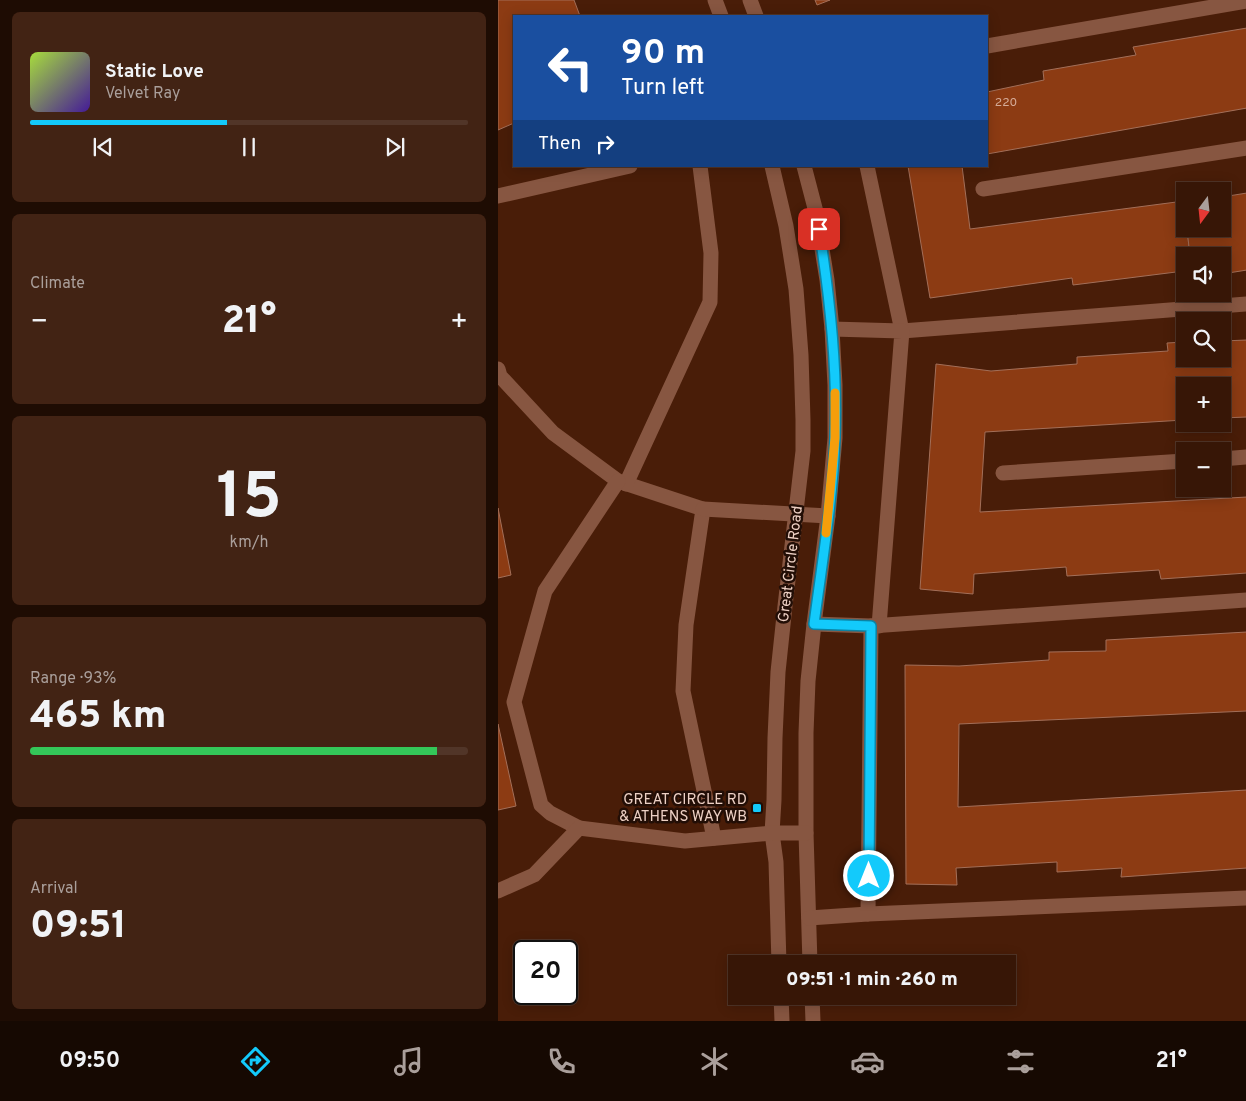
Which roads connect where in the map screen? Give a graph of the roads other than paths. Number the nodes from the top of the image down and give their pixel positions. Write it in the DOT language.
graph roads {
  1 [pos="715,0"];
  2 [pos="750,0"];
  3 [pos="1246,1"];
  4 [pos="722,15"];
  5 [pos="756,15"];
  6 [pos="988,46"];
  7 [pos="1246,148"];
  8 [pos="626,167"];
  9 [pos="700,167"];
  10 [pos="772,167"];
  11 [pos="804,167"];
  12 [pos="867,167"];
  13 [pos="983,189"];
  14 [pos="498,196"];
  15 [pos="1246,304"];
  16 [pos="832,329"];
  17 [pos="902,331"];
  18 [pos="499,374"];
  19 [pos="1246,457"];
  20 [pos="1231,458"];
  21 [pos="1176,462"];
  22 [pos="1003,473"];
  23 [pos="622,483"];
  24 [pos="704,508"];
  25 [pos="796,514"];
  26 [pos="828,516"];
  27 [pos="1246,600"];
  28 [pos="814,624"];
  29 [pos="875,626"];
  30 [pos="580,828"];
  31 [pos="772,833"];
  32 [pos="806,833"];
  33 [pos="714,838"];
  34 [pos="498,891"];
  35 [pos="1246,898"];
  36 [pos="868,914"];
  37 [pos="808,918"];
  38 [pos="780,955"];
  39 [pos="810,955"];
  40 [pos="781,1005"];
  41 [pos="812,1005"];
  42 [pos="782,1021"];
  43 [pos="812,1021"];
  1 -- 4 [label="street"];
  2 -- 5 [label="street"];
  3 -- 6 [label="street"];
  7 -- 13 [label="street"];
  8 -- 14 [label="street"];
  9 -- 23 [label="street"];
  10 -- 25 [label="street, Great Circle Road"];
  11 -- 16 [label="street, Great Circle Road"];
  12 -- 17 [label="street"];
  15 -- 17 [label="street"];
  16 -- 17 [label="street"];
  16 -- 26 [label="street, Great Circle Road"];
  17 -- 29 [label="street"];
  18 -- 23 [label="street"];
  19 -- 20 [label="street"];
  21 -- 22 [label="street"];
  23 -- 24 [label="street"];
  23 -- 30 [label="street"];
  24 -- 25 [label="street"];
  24 -- 33 [label="street"];
  25 -- 26 [label="street"];
  25 -- 31 [label="street, Great Circle Road"];
  26 -- 28 [label="street, Great Circle Road"];
  27 -- 29 [label="street"];
  28 -- 29 [label="street"];
  28 -- 32 [label="street, Great Circle Road"];
  29 -- 36 [label="street"];
  30 -- 33 [label="street"];
  30 -- 34 [label="street"];
  31 -- 32 [label="street"];
  31 -- 33 [label="street"];
  31 -- 38 [label="street, Great Circle Road"];
  32 -- 37 [label="street, Great Circle Road"];
  35 -- 36 [label="street"];
  36 -- 37 [label="street"];
  37 -- 39 [label="street, Great Circle Road"];
  40 -- 42 [label="street"];
  41 -- 43 [label="street"];
}
